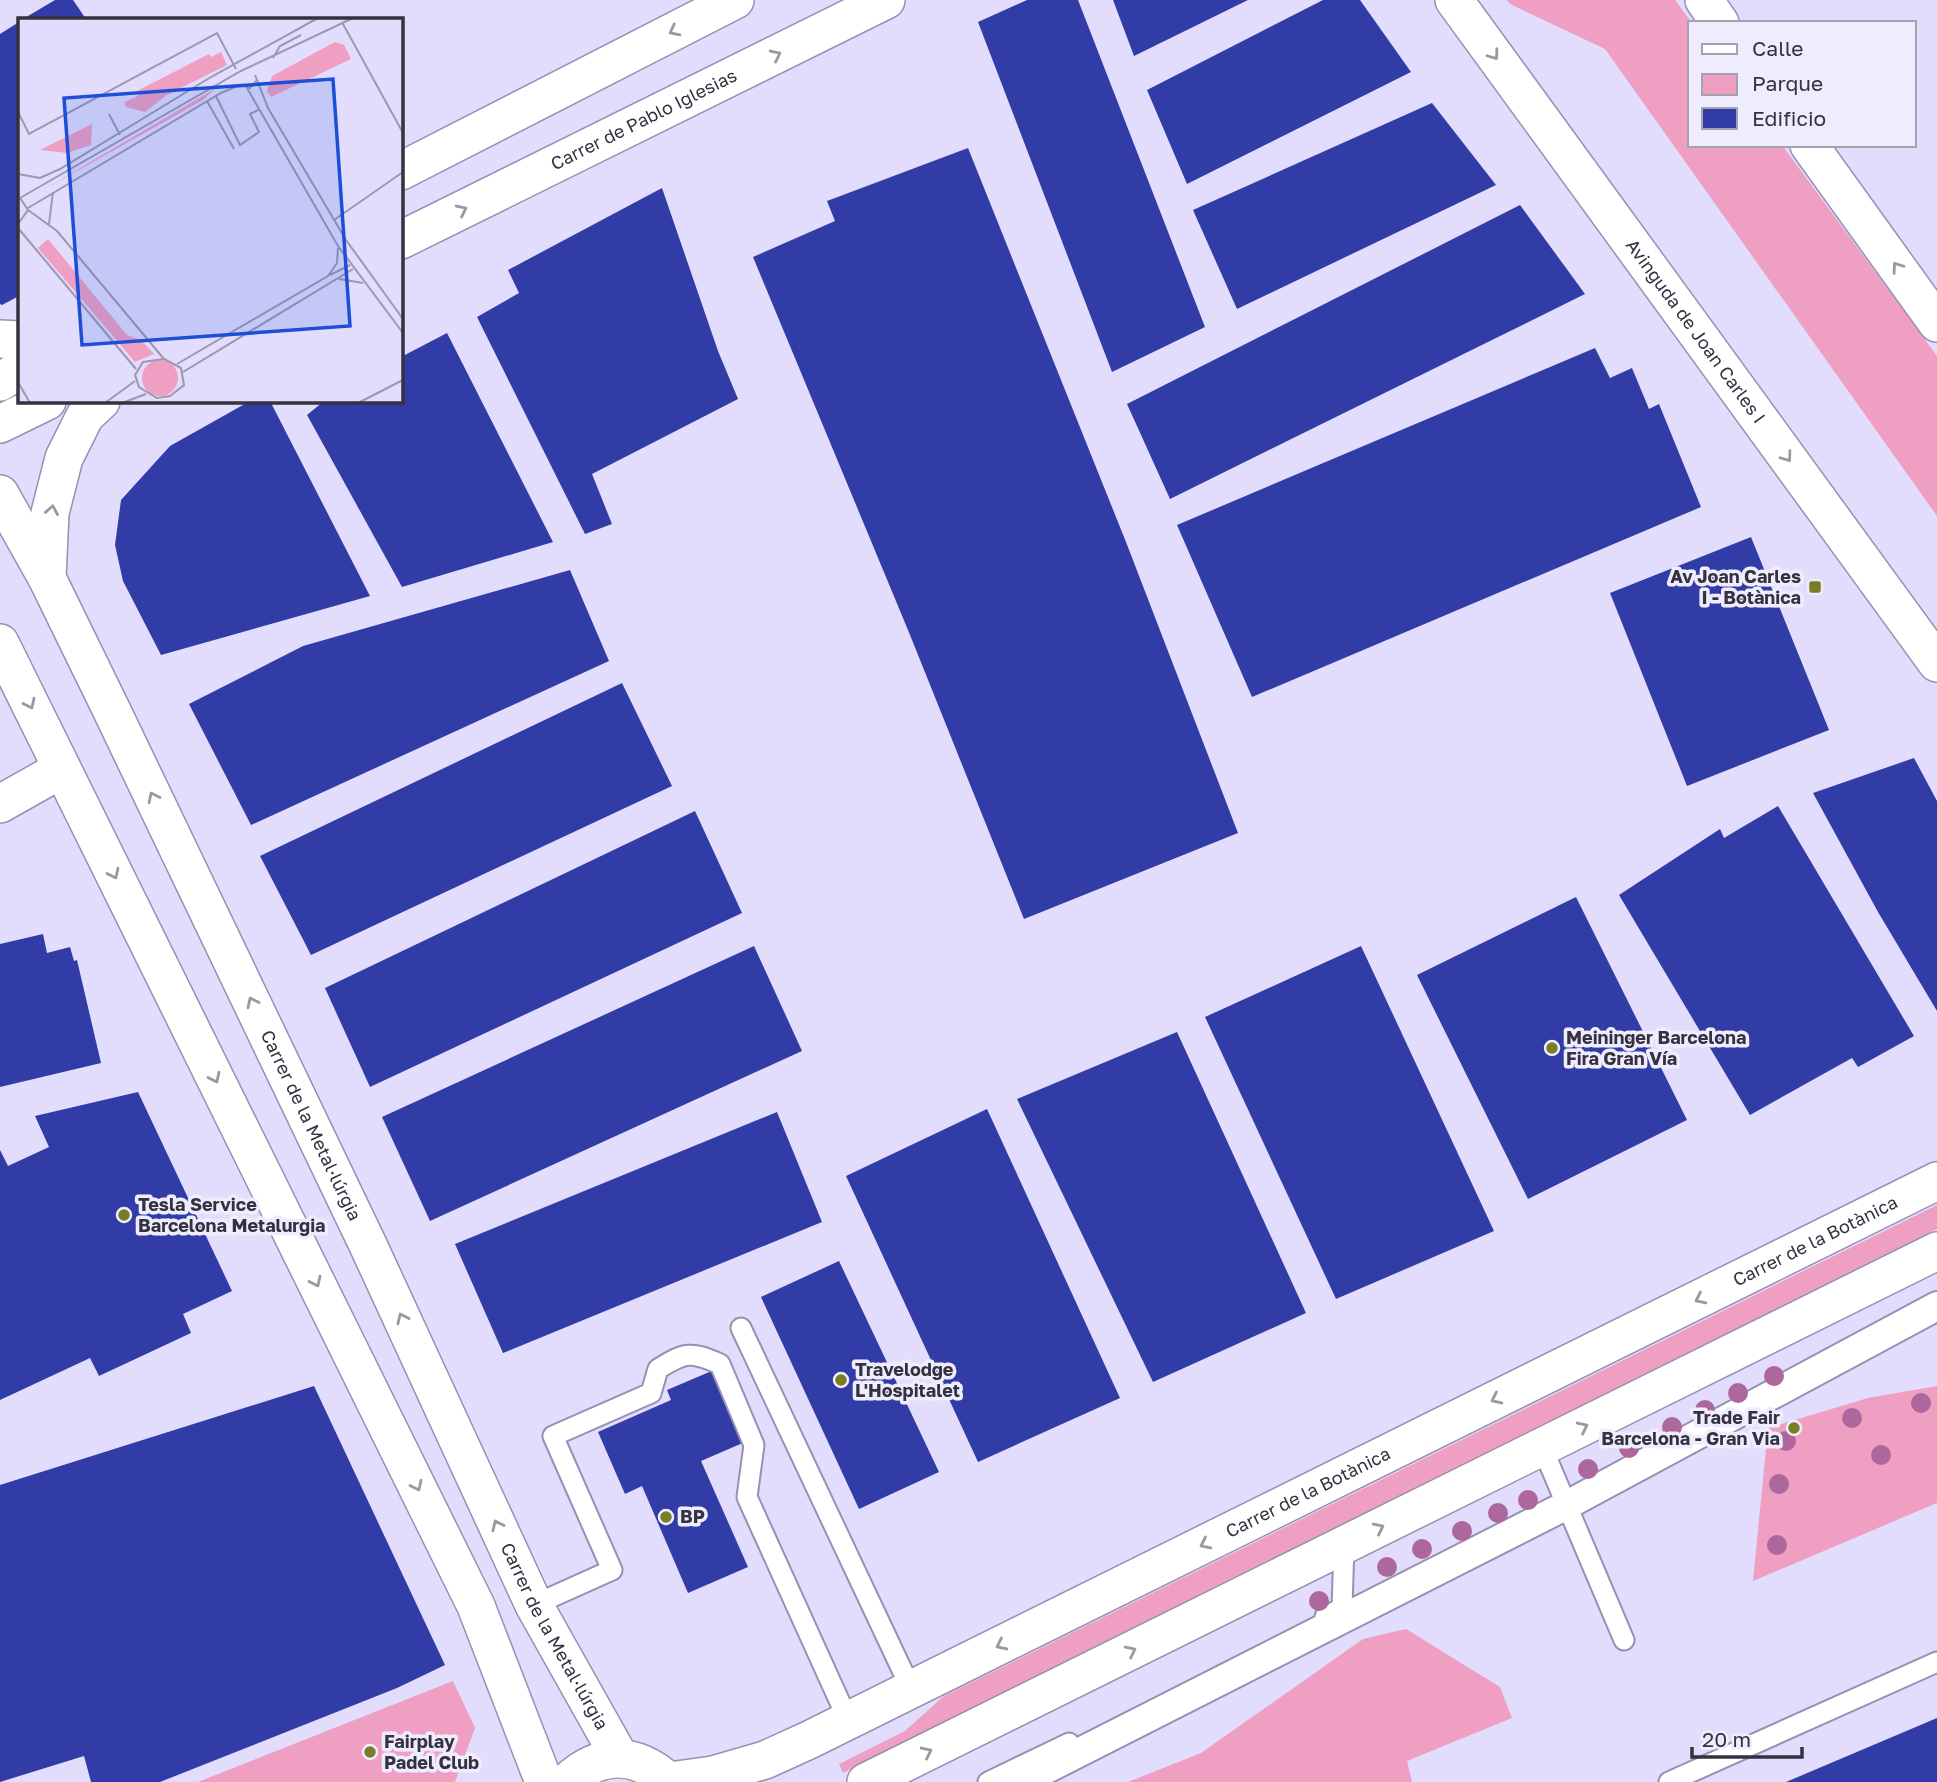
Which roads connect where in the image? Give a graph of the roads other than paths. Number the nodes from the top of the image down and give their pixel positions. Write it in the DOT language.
graph roads {
  1 [pos="735,0"];
  2 [pos="886,0"];
  3 [pos="1454,0"];
  4 [pos="1704,0"];
  5 [pos="1719,21"];
  6 [pos="1810,147"];
  7 [pos="402,170"];
  8 [pos="402,240"];
  9 [pos="1937,323"];
  10 [pos="0,339"];
  11 [pos="18,340"];
  12 [pos="18,371"];
  13 [pos="0,382"];
  14 [pos="45,402"];
  15 [pos="100,402"];
  16 [pos="0,424"];
  17 [pos="0,494"];
  18 [pos="47,578"];
  19 [pos="0,643"];
  20 [pos="1937,663"];
  21 [pos="62,769"];
  22 [pos="0,804"];
  23 [pos="1937,1181"];
  24 [pos="1937,1251"];
  25 [pos="1937,1306"];
  26 [pos="741,1328"];
  27 [pos="1542,1447"];
  28 [pos="1567,1505"];
  29 [pos="1344,1545"];
  30 [pos="534,1605"];
  31 [pos="1624,1640"];
  32 [pos="1937,1662"];
  33 [pos="911,1689"];
  34 [pos="848,1720"];
  35 [pos="620,1758"];
  36 [pos="544,1782"];
  37 [pos="567,1782"];
  38 [pos="669,1782"];
  39 [pos="866,1782"];
  40 [pos="988,1782"];
  41 [pos="1020,1782"];
  42 [pos="1669,1782"];
  1 -- 7 [label="street, one-way"];
  8 -- 2 [label="street, Carrer de Pablo Iglesias, one-way"];
  3 -- 20 [label="street, Avinguda de Joan Carles I, one-way"];
  4 -- 5 [label="street"];
  9 -- 6 [label="street, one-way"];
  10 -- 11 [label="street"];
  12 -- 13 [label="street"];
  14 -- 16 [label="street"];
  18 -- 15 [label="street, one-way"];
  17 -- 18 [label="street, Carrer de la Metal·lúrgia"];
  30 -- 18 [label="street, Carrer de la Metal·lúrgia, one-way"];
  19 -- 21 [label="street, one-way"];
  21 -- 22 [label="street"];
  21 -- 36 [label="street, one-way"];
  23 -- 33 [label="street, Carrer de la Botànica, one-way"];
  27 -- 24 [label="street, one-way"];
  25 -- 28 [label="street"];
  26 -- 33 [label="lane"];
  27 -- 28 [label="lane"];
  29 -- 27 [label="street, one-way"];
  28 -- 31 [label="lane"];
  28 -- 41 [label="street"];
  39 -- 29 [label="street, one-way"];
  29 -- 40 [label="lane"];
  30 -- 34 [label="lane"];
  30 -- 35 [label="street, Carrer de la Metal·lúrgia"];
  32 -- 42 [label="lane"];
  33 -- 34 [label="street, Carrer de la Botànica"];
  34 -- 38 [label="street, Carrer de la Botànica"];
  35 -- 37 [label="street"];
  35 -- 38 [label="street"];
}
